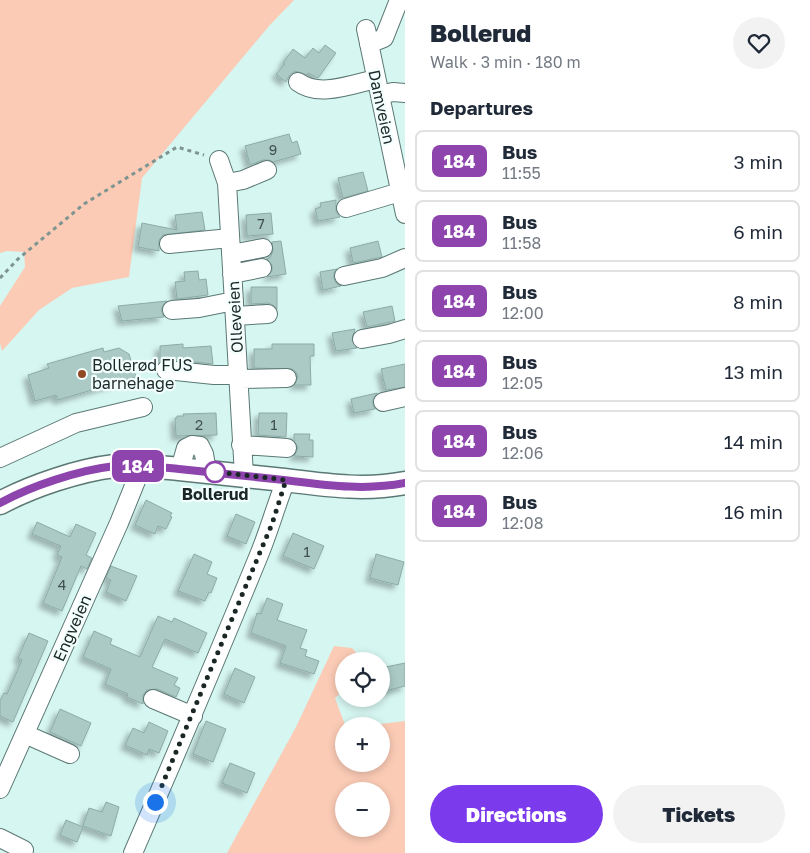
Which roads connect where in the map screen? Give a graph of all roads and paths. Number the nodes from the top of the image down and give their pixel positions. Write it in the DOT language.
graph roads {
  1 [pos="399,0"];
  2 [pos="298,82"];
  3 [pos="378,87"];
  4 [pos="405,93"];
  5 [pos="219,160"];
  6 [pos="267,170"];
  7 [pos="227,183"];
  8 [pos="402,192"];
  9 [pos="346,208"];
  10 [pos="405,214"];
  11 [pos="169,244"];
  12 [pos="231,246"];
  13 [pos="263,248"];
  14 [pos="405,258"];
  15 [pos="262,268"];
  16 [pos="232,274"];
  17 [pos="344,276"];
  18 [pos="0,278"];
  19 [pos="234,309"];
  20 [pos="172,310"];
  21 [pos="268,314"];
  22 [pos="405,329"];
  23 [pos="362,339"];
  24 [pos="166,370"];
  25 [pos="238,377"];
  26 [pos="287,378"];
  27 [pos="405,397"];
  28 [pos="383,402"];
  29 [pos="143,407"];
  30 [pos="242,445"];
  31 [pos="286,448"];
  32 [pos="0,458"];
  33 [pos="142,466"];
  34 [pos="244,475"];
  35 [pos="286,480"];
  36 [pos="405,483"];
  37 [pos="2,497"];
  38 [pos="153,699"];
  39 [pos="192,716"];
  40 [pos="25,734"];
  41 [pos="70,754"];
  42 [pos="0,789"];
  43 [pos="0,838"];
  44 [pos="24,850"];
  45 [pos="133,853"];
  1 -- 3 [label="street, Damveien"];
  2 -- 3 [label="street"];
  3 -- 4 [label="street"];
  3 -- 8 [label="street, Damveien"];
  5 -- 7 [label="street, Olleveien"];
  5 -- 18 [label="path"];
  6 -- 7 [label="street"];
  7 -- 12 [label="street, Olleveien"];
  8 -- 9 [label="street"];
  8 -- 10 [label="street, Damveien"];
  11 -- 12 [label="street"];
  12 -- 13 [label="street"];
  12 -- 16 [label="street, Olleveien"];
  14 -- 17 [label="street"];
  15 -- 16 [label="street"];
  16 -- 19 [label="street, Olleveien"];
  19 -- 20 [label="street"];
  19 -- 21 [label="street"];
  19 -- 25 [label="street, Olleveien"];
  22 -- 23 [label="street"];
  24 -- 25 [label="street"];
  25 -- 26 [label="street"];
  25 -- 30 [label="street, Olleveien"];
  27 -- 28 [label="street"];
  29 -- 32 [label="street"];
  30 -- 31 [label="street"];
  30 -- 34 [label="street, Olleveien"];
  33 -- 34 [label="main road"];
  33 -- 37 [label="main road"];
  33 -- 40 [label="street, Engveien"];
  34 -- 35 [label="main road"];
  35 -- 36 [label="main road"];
  35 -- 39 [label="street"];
  38 -- 39 [label="street"];
  39 -- 45 [label="street"];
  40 -- 41 [label="street"];
  40 -- 42 [label="street, Engveien"];
  43 -- 44 [label="street"];
}
